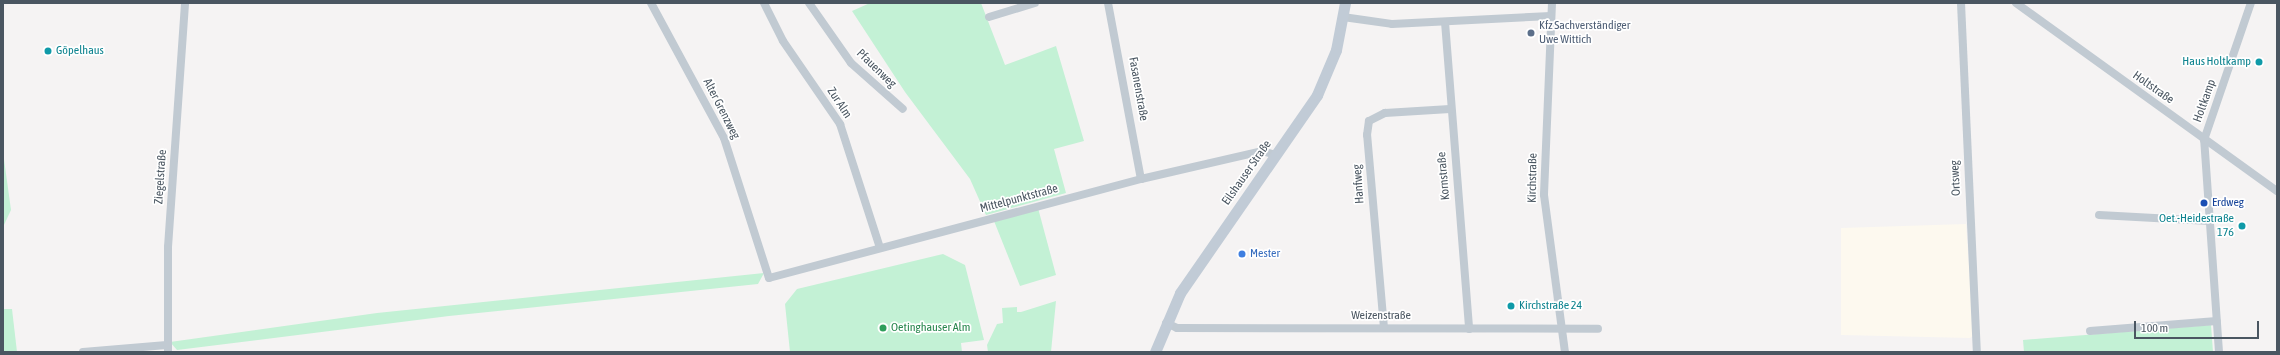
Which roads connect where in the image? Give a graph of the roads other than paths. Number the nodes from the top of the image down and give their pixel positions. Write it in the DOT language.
graph roads {
  1 [pos="185,3"];
  2 [pos="651,3"];
  3 [pos="764,3"];
  4 [pos="809,3"];
  5 [pos="1035,3"];
  6 [pos="1108,3"];
  7 [pos="1345,3"];
  8 [pos="1552,3"];
  9 [pos="1961,3"];
  10 [pos="2016,3"];
  11 [pos="2251,3"];
  12 [pos="1023,5"];
  13 [pos="1552,16"];
  14 [pos="989,17"];
  15 [pos="1343,17"];
  16 [pos="1445,22"];
  17 [pos="1450,109"];
  18 [pos="903,110"];
  19 [pos="2204,140"];
  20 [pos="1276,155"];
  21 [pos="1141,179"];
  22 [pos="2277,190"];
  23 [pos="2099,215"];
  24 [pos="2210,221"];
  25 [pos="880,248"];
  26 [pos="769,278"];
  27 [pos="2217,321"];
  28 [pos="1166,323"];
  29 [pos="1384,328"];
  30 [pos="1469,329"];
  31 [pos="1561,329"];
  32 [pos="1598,329"];
  33 [pos="2090,331"];
  34 [pos="167,348"];
  35 [pos="83,352"];
  36 [pos="1155,352"];
  37 [pos="1565,352"];
  38 [pos="1977,352"];
  39 [pos="2219,352"];
  1 -- 34 [label="street, Ziegelstraße"];
  2 -- 26 [label="street, Alter Grenzweg"];
  3 -- 25 [label="street, Zur Alm"];
  4 -- 18 [label="street, Pfauenweg"];
  5 -- 12 [label="street"];
  6 -- 21 [label="street, Fasanenstraße"];
  7 -- 15 [label="street, Eilshauser Straße"];
  8 -- 13 [label="street, Kirchstraße"];
  9 -- 38 [label="street, Ortsweg"];
  10 -- 19 [label="street, Holtstraße"];
  11 -- 19 [label="street, Holtkamp"];
  12 -- 14 [label="street"];
  13 -- 16 [label="street"];
  13 -- 31 [label="street, Kirchstraße"];
  15 -- 16 [label="street"];
  15 -- 20 [label="street, Eilshauser Straße"];
  16 -- 17 [label="street, Kornstraße"];
  17 -- 29 [label="street, Hanfweg"];
  17 -- 30 [label="street, Kornstraße"];
  19 -- 22 [label="street, Holtstraße"];
  19 -- 24 [label="street"];
  20 -- 21 [label="street, Mittelpunktstraße"];
  20 -- 28 [label="street, Eilshauser Straße"];
  21 -- 25 [label="street, Mittelpunktstraße"];
  23 -- 24 [label="street"];
  24 -- 27 [label="street"];
  25 -- 26 [label="street, Mittelpunktstraße"];
  27 -- 33 [label="street"];
  27 -- 39 [label="street"];
  28 -- 29 [label="street, Weizenstraße"];
  28 -- 36 [label="street, Eilshauser Straße"];
  29 -- 30 [label="street, Weizenstraße"];
  30 -- 31 [label="street, Weizenstraße"];
  31 -- 32 [label="street, Weizenstraße"];
  31 -- 37 [label="street, Kirchstraße"];
  34 -- 35 [label="street"];
}
